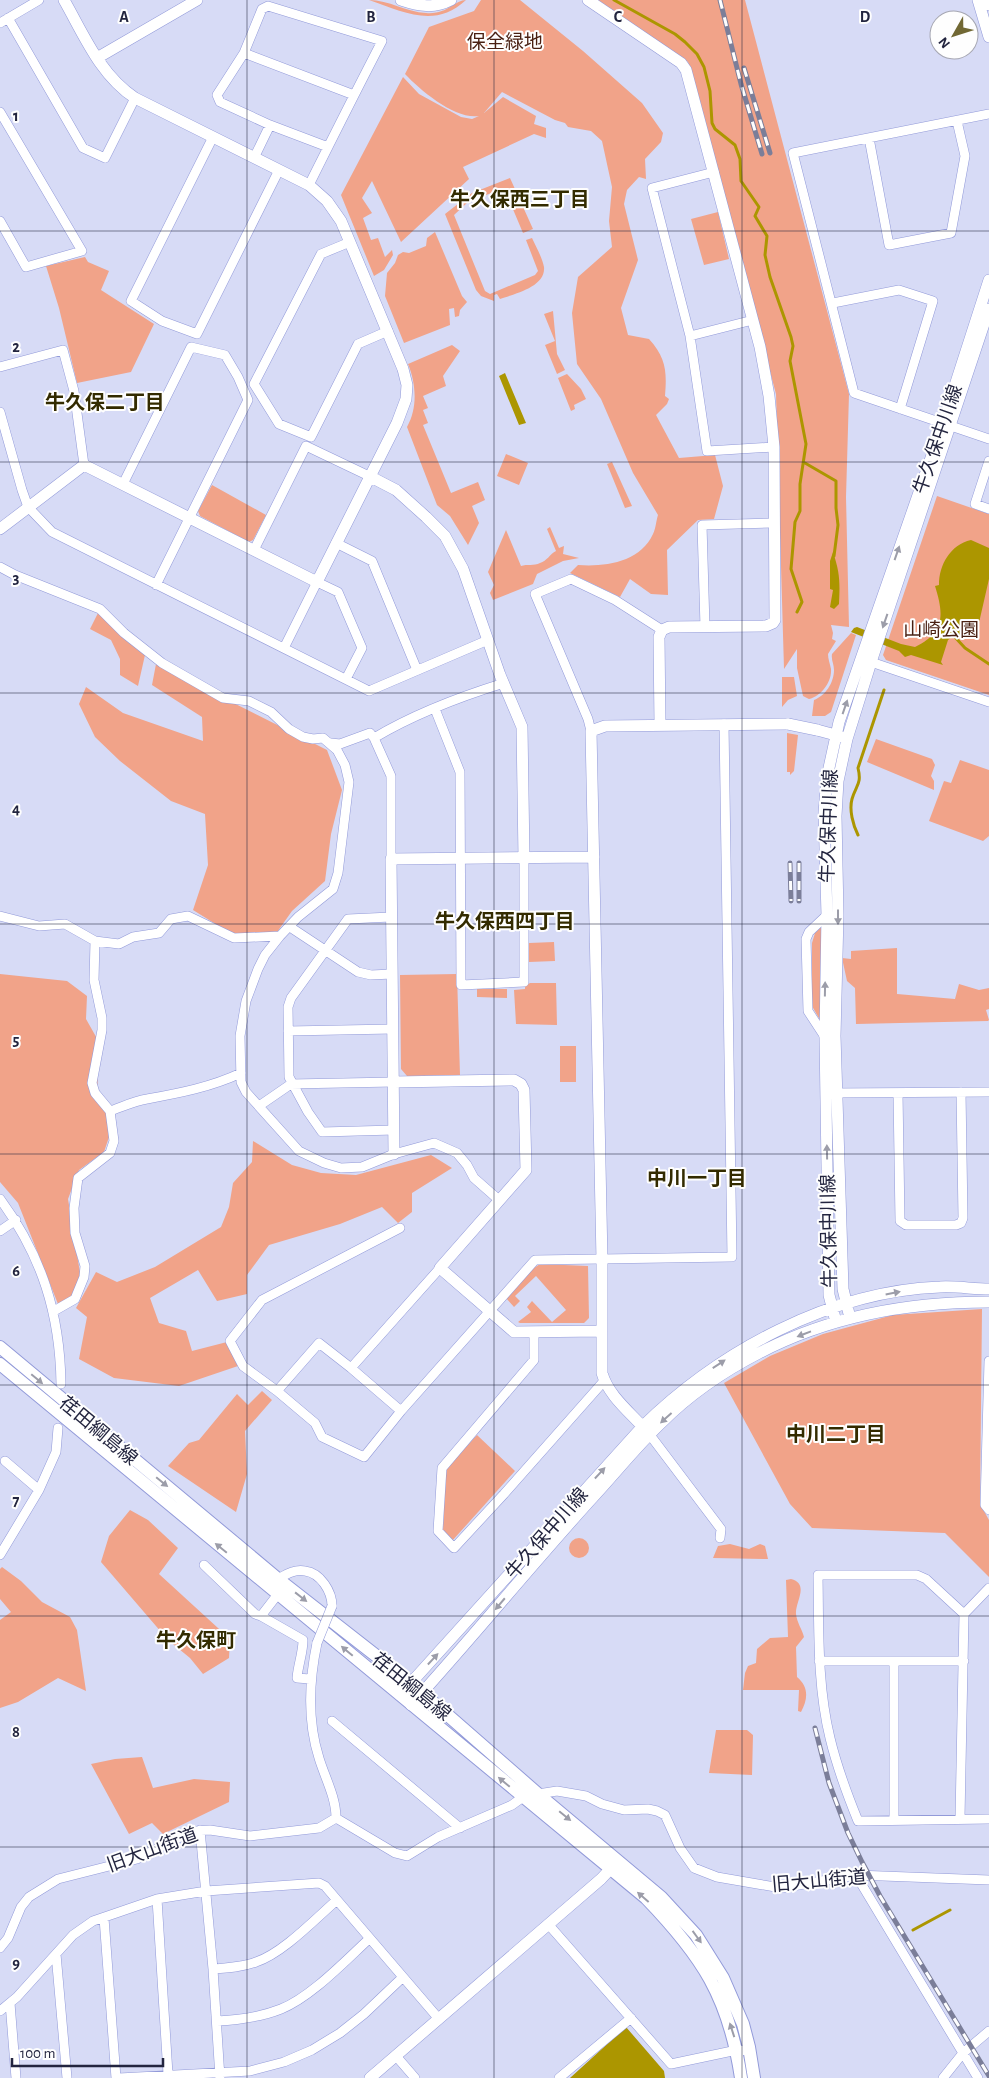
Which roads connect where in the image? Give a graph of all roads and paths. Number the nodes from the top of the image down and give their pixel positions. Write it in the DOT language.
graph roads {
  1 [pos="39,0"];
  2 [pos="64,0"];
  3 [pos="197,0"];
  4 [pos="401,0"];
  5 [pos="452,0"];
  6 [pos="588,0"];
  7 [pos="978,0"];
  8 [pos="988,0"];
  9 [pos="989,4"];
  10 [pos="4,20"];
  11 [pos="989,36"];
  12 [pos="244,53"];
  13 [pos="97,58"];
  14 [pos="354,96"];
  15 [pos="134,98"];
  16 [pos="0,112"];
  17 [pos="989,114"];
  18 [pos="957,121"];
  19 [pos="270,125"];
  20 [pos="213,137"];
  21 [pos="869,138"];
  22 [pos="328,148"];
  23 [pos="254,158"];
  24 [pos="279,170"];
  25 [pos="714,172"];
  26 [pos="309,185"];
  27 [pos="0,221"];
  28 [pos="350,242"];
  29 [pos="989,280"];
  30 [pos="833,303"];
  31 [pos="989,310"];
  32 [pos="753,320"];
  33 [pos="388,331"];
  34 [pos="690,336"];
  35 [pos="0,367"];
  36 [pos="900,409"];
  37 [pos="0,412"];
  38 [pos="947,425"];
  39 [pos="989,438"];
  40 [pos="774,447"];
  41 [pos="989,460"];
  42 [pos="84,465"];
  43 [pos="369,476"];
  44 [pos="123,484"];
  45 [pos="28,507"];
  46 [pos="989,509"];
  47 [pos="190,518"];
  48 [pos="774,523"];
  49 [pos="0,529"];
  50 [pos="336,543"];
  51 [pos="254,550"];
  52 [pos="0,567"];
  53 [pos="317,582"];
  54 [pos="156,585"];
  55 [pos="705,627"];
  56 [pos="662,630"];
  57 [pos="488,640"];
  58 [pos="284,648"];
  59 [pos="871,662"];
  60 [pos="417,670"];
  61 [pos="346,679"];
  62 [pos="504,683"];
  63 [pos="989,702"];
  64 [pos="435,709"];
  65 [pos="724,724"];
  66 [pos="660,725"];
  67 [pos="591,731"];
  68 [pos="836,735"];
  69 [pos="374,738"];
  70 [pos="847,739"];
  71 [pos="331,743"];
  72 [pos="594,857"];
  73 [pos="524,858"];
  74 [pos="391,859"];
  75 [pos="460,859"];
  76 [pos="827,915"];
  77 [pos="0,916"];
  78 [pos="391,917"];
  79 [pos="290,927"];
  80 [pos="280,936"];
  81 [pos="95,941"];
  82 [pos="325,952"];
  83 [pos="392,974"];
  84 [pos="393,1029"];
  85 [pos="288,1031"];
  86 [pos="825,1037"];
  87 [pos="242,1073"];
  88 [pos="394,1082"];
  89 [pos="292,1084"];
  90 [pos="961,1092"];
  91 [pos="989,1092"];
  92 [pos="832,1093"];
  93 [pos="898,1093"];
  94 [pos="259,1106"];
  95 [pos="110,1110"];
  96 [pos="394,1130"];
  97 [pos="394,1154"];
  98 [pos="0,1199"];
  99 [pos="499,1200"];
  100 [pos="16,1220"];
  101 [pos="400,1228"];
  102 [pos="0,1231"];
  103 [pos="602,1260"];
  104 [pos="440,1268"];
  105 [pos="989,1289"];
  106 [pos="989,1302"];
  107 [pos="846,1303"];
  108 [pos="831,1308"];
  109 [pos="54,1311"];
  110 [pos="490,1311"];
  111 [pos="850,1318"];
  112 [pos="836,1322"];
  113 [pos="602,1331"];
  114 [pos="534,1332"];
  115 [pos="0,1347"];
  116 [pos="989,1361"];
  117 [pos="0,1364"];
  118 [pos="351,1368"];
  119 [pos="604,1381"];
  120 [pos="61,1384"];
  121 [pos="277,1391"];
  122 [pos="401,1411"];
  123 [pos="58,1428"];
  124 [pos="646,1431"];
  125 [pos="4,1461"];
  126 [pos="39,1490"];
  127 [pos="989,1510"];
  128 [pos="720,1538"];
  129 [pos="0,1555"];
  130 [pos="204,1565"];
  131 [pos="278,1579"];
  132 [pos="989,1588"];
  133 [pos="278,1594"];
  134 [pos="964,1614"];
  135 [pos="261,1616"];
  136 [pos="819,1661"];
  137 [pos="894,1661"];
  138 [pos="964,1661"];
  139 [pos="310,1679"];
  140 [pos="411,1683"];
  141 [pos="422,1693"];
  142 [pos="400,1696"];
  143 [pos="411,1705"];
  144 [pos="332,1721"];
  145 [pos="538,1794"];
  146 [pos="523,1797"];
  147 [pos="336,1818"];
  148 [pos="960,1818"];
  149 [pos="989,1819"];
  150 [pos="894,1820"];
  151 [pos="460,1828"];
  152 [pos="200,1830"];
  153 [pos="614,1865"];
  154 [pos="856,1875"];
  155 [pos="989,1880"];
  156 [pos="206,1892"];
  157 [pos="157,1899"];
  158 [pos="337,1900"];
  159 [pos="104,1918"];
  160 [pos="548,1924"];
  161 [pos="369,1939"];
  162 [pos="0,1948"];
  163 [pos="56,1954"];
  164 [pos="214,1969"];
  165 [pos="403,1977"];
  166 [pos="10,2003"];
  167 [pos="0,2011"];
  168 [pos="631,2018"];
  169 [pos="438,2019"];
  170 [pos="217,2021"];
  171 [pos="989,2031"];
  172 [pos="744,2050"];
  173 [pos="963,2053"];
  174 [pos="396,2056"];
  175 [pos="168,2074"];
  176 [pos="220,2075"];
  177 [pos="16,2078"];
  178 [pos="67,2078"];
  179 [pos="117,2078"];
  180 [pos="370,2078"];
  181 [pos="415,2078"];
  182 [pos="559,2078"];
  183 [pos="741,2078"];
  184 [pos="754,2078"];
  185 [pos="944,2078"];
  186 [pos="978,2078"];
  1 -- 10 [label="street"];
  2 -- 13 [label="street"];
  3 -- 13 [label="street"];
  4 -- 5 [label="street"];
  6 -- 25 [label="street"];
  7 -- 11 [label="street"];
  8 -- 9 [label="street"];
  10 -- 15 [label="street"];
  12 -- 14 [label="street"];
  12 -- 14 [label="street"];
  12 -- 19 [label="street"];
  13 -- 15 [label="street"];
  14 -- 22 [label="street"];
  15 -- 20 [label="street"];
  16 -- 27 [label="street"];
  17 -- 18 [label="street"];
  18 -- 21 [label="street"];
  18 -- 21 [label="street"];
  19 -- 22 [label="street"];
  19 -- 23 [label="street"];
  20 -- 23 [label="street"];
  20 -- 24 [label="street"];
  21 -- 30 [label="street"];
  22 -- 26 [label="street"];
  23 -- 24 [label="street"];
  24 -- 26 [label="street"];
  25 -- 32 [label="street"];
  25 -- 34 [label="street"];
  26 -- 28 [label="street"];
  28 -- 33 [label="street"];
  28 -- 33 [label="street"];
  29 -- 38 [label="street, 牛久保中川線"];
  30 -- 36 [label="street"];
  30 -- 36 [label="street"];
  31 -- 38 [label="street, 牛久保中川線"];
  32 -- 34 [label="street"];
  32 -- 40 [label="street"];
  33 -- 43 [label="street"];
  34 -- 40 [label="street"];
  35 -- 42 [label="street"];
  36 -- 38 [label="street"];
  37 -- 45 [label="street"];
  38 -- 39 [label="street"];
  38 -- 59 [label="street, 牛久保中川線, one-way"];
  68 -- 38 [label="street, 牛久保中川線, one-way"];
  40 -- 48 [label="street"];
  41 -- 46 [label="street"];
  42 -- 44 [label="street"];
  42 -- 45 [label="street"];
  43 -- 50 [label="street"];
  43 -- 51 [label="street"];
  43 -- 57 [label="street"];
  44 -- 47 [label="street"];
  44 -- 47 [label="street"];
  45 -- 49 [label="street"];
  45 -- 54 [label="street"];
  47 -- 51 [label="street"];
  47 -- 54 [label="street"];
  48 -- 55 [label="street"];
  48 -- 55 [label="street"];
  50 -- 53 [label="street"];
  50 -- 60 [label="street"];
  51 -- 53 [label="street"];
  52 -- 71 [label="street"];
  53 -- 58 [label="street"];
  53 -- 61 [label="street"];
  54 -- 58 [label="street"];
  55 -- 56 [label="street"];
  56 -- 66 [label="street"];
  56 -- 67 [label="street"];
  57 -- 60 [label="street"];
  57 -- 62 [label="street"];
  58 -- 61 [label="street"];
  59 -- 63 [label="street"];
  59 -- 70 [label="street, 牛久保中川線"];
  60 -- 61 [label="street"];
  62 -- 64 [label="street"];
  62 -- 73 [label="street"];
  64 -- 69 [label="street"];
  64 -- 75 [label="street"];
  65 -- 66 [label="street"];
  65 -- 68 [label="street, bridge"];
  65 -- 103 [label="street"];
  66 -- 67 [label="street"];
  67 -- 72 [label="street"];
  68 -- 70 [label="street"];
  68 -- 76 [label="street, 牛久保中川線"];
  69 -- 71 [label="street"];
  69 -- 74 [label="street"];
  70 -- 92 [label="street, 牛久保中川線, one-way"];
  71 -- 79 [label="street"];
  72 -- 73 [label="street"];
  72 -- 103 [label="street"];
  73 -- 75 [label="street"];
  73 -- 75 [label="street"];
  74 -- 75 [label="street"];
  74 -- 78 [label="street"];
  86 -- 76 [label="street, 牛久保中川線, one-way"];
  76 -- 86 [label="street"];
  77 -- 81 [label="street"];
  78 -- 82 [label="street"];
  78 -- 83 [label="street"];
  79 -- 80 [label="street"];
  79 -- 82 [label="street"];
  80 -- 81 [label="street"];
  80 -- 87 [label="street"];
  81 -- 95 [label="street"];
  82 -- 83 [label="street"];
  82 -- 85 [label="street"];
  83 -- 84 [label="street"];
  84 -- 85 [label="street"];
  84 -- 88 [label="street"];
  85 -- 89 [label="street"];
  86 -- 92 [label="street, 牛久保中川線"];
  87 -- 94 [label="street"];
  87 -- 95 [label="street"];
  88 -- 89 [label="street"];
  88 -- 96 [label="street"];
  88 -- 99 [label="street"];
  89 -- 94 [label="street"];
  89 -- 96 [label="street"];
  90 -- 91 [label="street"];
  90 -- 93 [label="street"];
  90 -- 93 [label="street"];
  92 -- 93 [label="street"];
  92 -- 107 [label="street, 牛久保中川線"];
  108 -- 92 [label="street, 牛久保中川線, one-way"];
  94 -- 97 [label="street"];
  95 -- 109 [label="street"];
  96 -- 97 [label="street"];
  97 -- 99 [label="street"];
  98 -- 100 [label="street"];
  99 -- 104 [label="street"];
  100 -- 102 [label="street"];
  100 -- 109 [label="street"];
  101 -- 121 [label="street"];
  103 -- 110 [label="street"];
  103 -- 113 [label="street"];
  104 -- 110 [label="street"];
  104 -- 118 [label="street"];
  107 -- 105 [label="street, one-way"];
  106 -- 111 [label="street"];
  107 -- 108 [label="street, 牛久保中川線"];
  107 -- 111 [label="street, 牛久保中川線"];
  108 -- 112 [label="street, 牛久保中川線"];
  124 -- 108 [label="street, 牛久保中川線, one-way"];
  109 -- 120 [label="street"];
  110 -- 114 [label="street"];
  110 -- 122 [label="street"];
  111 -- 112 [label="street, 牛久保中川線"];
  112 -- 124 [label="street, 牛久保中川線, one-way"];
  113 -- 114 [label="street"];
  113 -- 119 [label="street"];
  114 -- 119 [label="street"];
  115 -- 131 [label="main road, 荏田綱島線, one-way"];
  116 -- 127 [label="street"];
  133 -- 117 [label="main road, 荏田綱島線, one-way"];
  118 -- 121 [label="street"];
  118 -- 122 [label="street"];
  119 -- 124 [label="street"];
  121 -- 122 [label="street"];
  123 -- 126 [label="street"];
  124 -- 128 [label="street"];
  140 -- 124 [label="street, 牛久保中川線, one-way"];
  124 -- 141 [label="street, 牛久保中川線, one-way"];
  125 -- 126 [label="street"];
  126 -- 129 [label="street"];
  130 -- 135 [label="street"];
  131 -- 139 [label="street, bridge"];
  131 -- 140 [label="main road, 荏田綱島線, one-way"];
  132 -- 134 [label="street"];
  133 -- 135 [label="street"];
  142 -- 133 [label="main road, 荏田綱島線, one-way"];
  134 -- 136 [label="street"];
  134 -- 138 [label="street"];
  135 -- 139 [label="street"];
  136 -- 137 [label="street"];
  136 -- 150 [label="street"];
  137 -- 138 [label="street"];
  137 -- 150 [label="street"];
  138 -- 148 [label="street"];
  139 -- 147 [label="street"];
  140 -- 141 [label="main road, 荏田綱島線"];
  140 -- 142 [label="street, 牛久保中川線"];
  141 -- 143 [label="street, 牛久保中川線"];
  141 -- 145 [label="main road, 荏田綱島線"];
  142 -- 143 [label="main road, 荏田綱島線"];
  146 -- 143 [label="main road, 荏田綱島線, one-way"];
  144 -- 151 [label="street"];
  145 -- 153 [label="main road, 荏田綱島線, one-way"];
  145 -- 154 [label="street, 旧大山街道"];
  146 -- 151 [label="street"];
  146 -- 153 [label="main road, 荏田綱島線"];
  147 -- 151 [label="street"];
  147 -- 152 [label="street, 旧大山街道"];
  148 -- 149 [label="street"];
  148 -- 150 [label="street"];
  152 -- 156 [label="street"];
  152 -- 162 [label="street, 旧大山街道"];
  153 -- 160 [label="street"];
  153 -- 172 [label="main road, 荏田綱島線"];
  154 -- 155 [label="street, 旧大山街道"];
  154 -- 173 [label="street"];
  156 -- 157 [label="street"];
  156 -- 158 [label="street"];
  156 -- 164 [label="street"];
  157 -- 159 [label="street"];
  157 -- 175 [label="street"];
  158 -- 161 [label="street"];
  158 -- 164 [label="street"];
  159 -- 163 [label="street"];
  159 -- 179 [label="street"];
  160 -- 168 [label="street"];
  160 -- 169 [label="street"];
  161 -- 165 [label="street"];
  161 -- 170 [label="street"];
  163 -- 166 [label="street"];
  163 -- 178 [label="street"];
  164 -- 170 [label="street"];
  165 -- 169 [label="street"];
  165 -- 176 [label="street"];
  166 -- 167 [label="street"];
  166 -- 177 [label="street"];
  168 -- 172 [label="street"];
  168 -- 182 [label="street"];
  169 -- 174 [label="street"];
  170 -- 176 [label="street"];
  171 -- 173 [label="street"];
  172 -- 183 [label="main road, 荏田綱島線"];
  172 -- 184 [label="main road, 荏田綱島線"];
  173 -- 185 [label="street"];
  173 -- 186 [label="street"];
  174 -- 180 [label="street"];
  174 -- 181 [label="street"];
  175 -- 176 [label="street"];
  175 -- 179 [label="street"];
}
